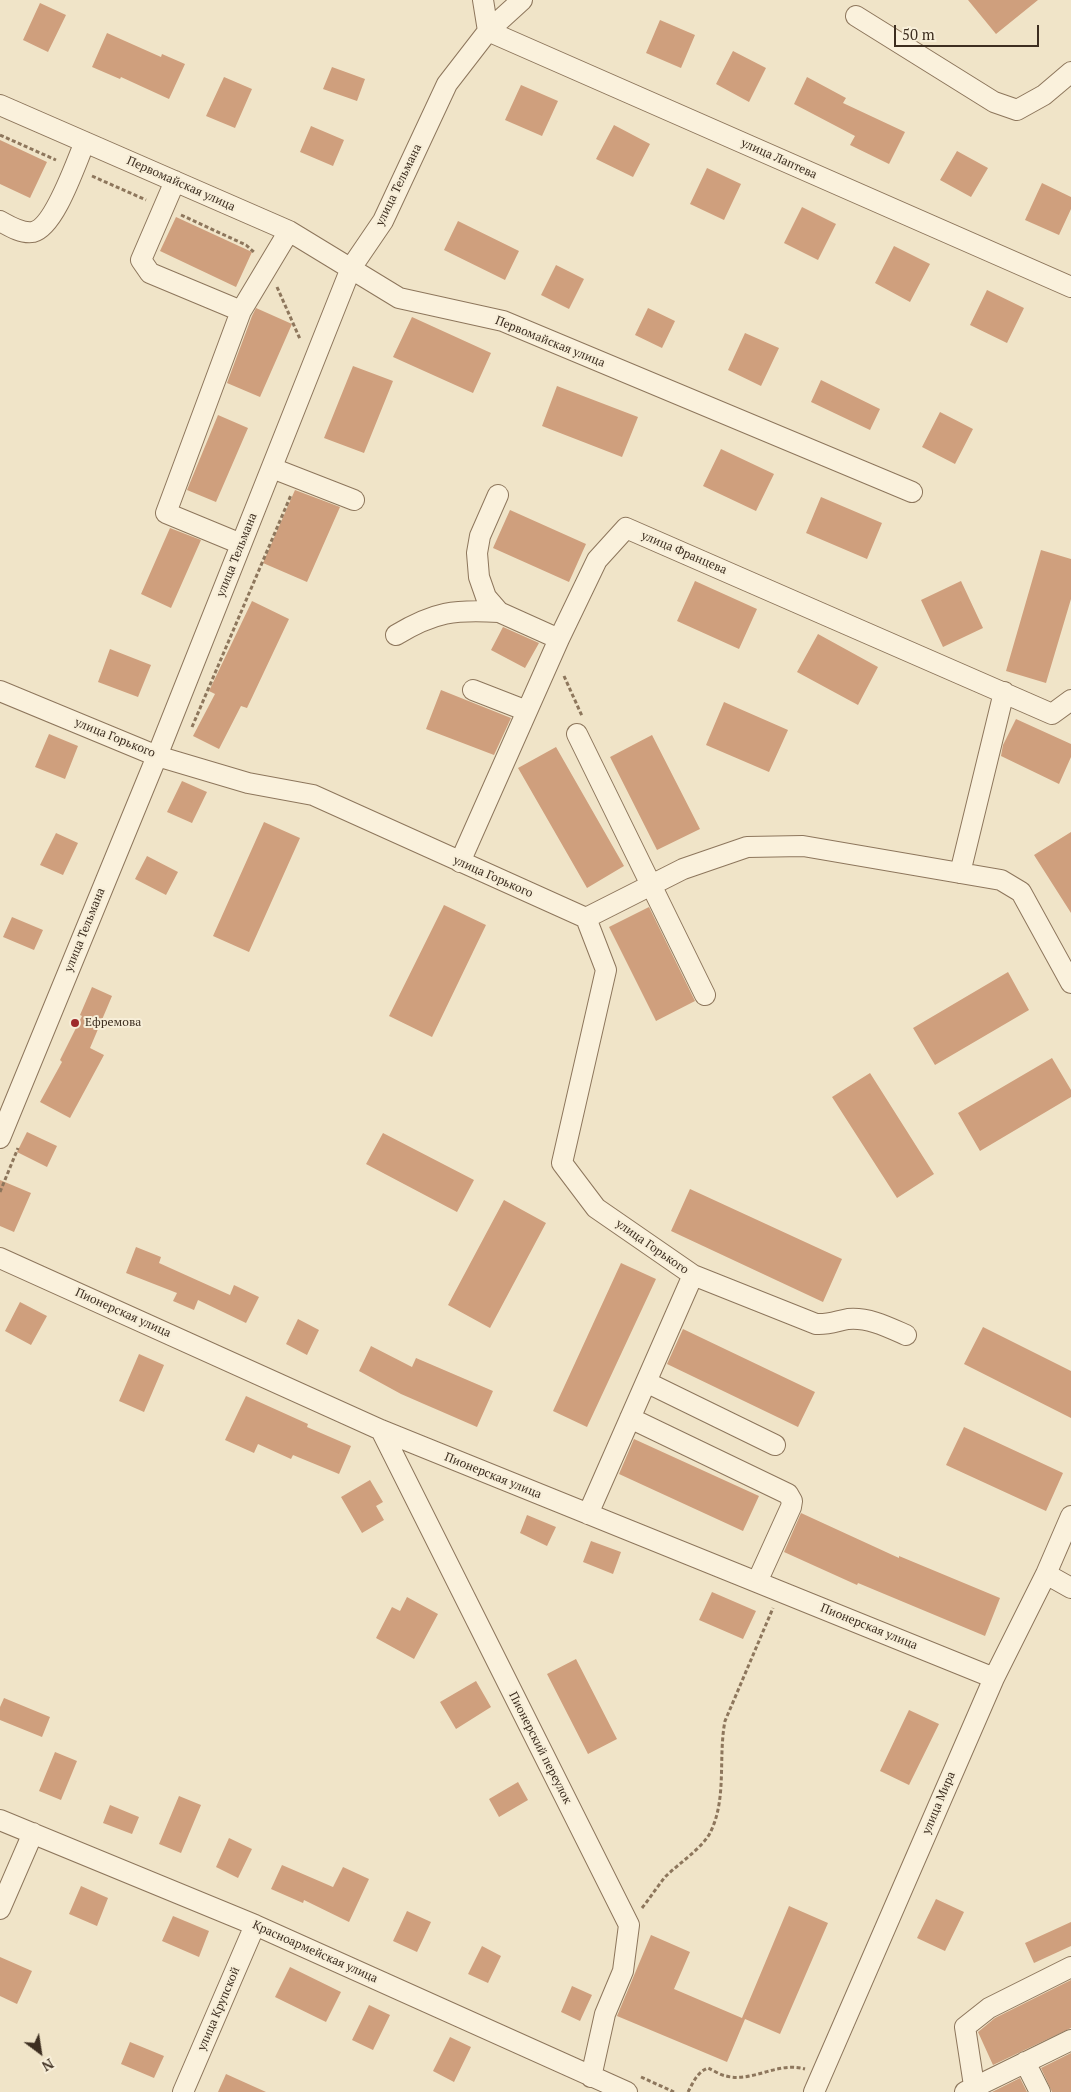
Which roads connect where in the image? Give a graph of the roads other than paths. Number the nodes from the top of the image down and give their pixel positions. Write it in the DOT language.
graph roads {
  1 [pos="483,0"];
  2 [pos="522,0"];
  3 [pos="856,16"];
  4 [pos="488,31"];
  5 [pos="1071,72"];
  6 [pos="0,105"];
  7 [pos="85,142"];
  8 [pos="176,181"];
  9 [pos="0,221"];
  10 [pos="289,231"];
  11 [pos="351,268"];
  12 [pos="1071,286"];
  13 [pos="241,311"];
  14 [pos="272,468"];
  15 [pos="912,492"];
  16 [pos="498,496"];
  17 [pos="354,500"];
  18 [pos="241,544"];
  19 [pos="499,612"];
  20 [pos="396,635"];
  21 [pos="556,646"];
  22 [pos="473,690"];
  23 [pos="0,691"];
  24 [pos="1004,692"];
  25 [pos="1071,700"];
  26 [pos="527,711"];
  27 [pos="577,734"];
  28 [pos="157,756"];
  29 [pos="460,862"];
  30 [pos="960,872"];
  31 [pos="651,886"];
  32 [pos="586,918"];
  33 [pos="1071,983"];
  34 [pos="706,995"];
  35 [pos="0,1138"];
  36 [pos="0,1258"];
  37 [pos="693,1275"];
  38 [pos="906,1335"];
  39 [pos="646,1382"];
  40 [pos="630,1418"];
  41 [pos="380,1430"];
  42 [pos="775,1445"];
  43 [pos="588,1514"];
  44 [pos="1071,1516"];
  45 [pos="1046,1574"];
  46 [pos="757,1582"];
  47 [pos="1071,1588"];
  48 [pos="994,1678"];
  49 [pos="0,1820"];
  50 [pos="33,1833"];
  51 [pos="0,1909"];
  52 [pos="255,1925"];
  53 [pos="1071,1967"];
  54 [pos="1071,2040"];
  55 [pos="1025,2062"];
  56 [pos="591,2077"];
  57 [pos="971,2091"];
  58 [pos="184,2092"];
  59 [pos="627,2092"];
  60 [pos="814,2092"];
  61 [pos="1040,2092"];
  1 -- 4 [label="street"];
  2 -- 4 [label="street, улица Тельмана"];
  3 -- 5 [label="street"];
  4 -- 11 [label="street, улица Тельмана"];
  4 -- 12 [label="street, улица Лаптева"];
  6 -- 7 [label="street, Первомайская улица"];
  7 -- 8 [label="street, Первомайская улица"];
  7 -- 9 [label="street"];
  8 -- 10 [label="street, Первомайская улица"];
  8 -- 13 [label="street"];
  10 -- 11 [label="street, Первомайская улица"];
  10 -- 13 [label="street"];
  11 -- 14 [label="street, улица Тельмана"];
  11 -- 15 [label="street, Первомайская улица"];
  13 -- 18 [label="street"];
  14 -- 17 [label="street"];
  14 -- 18 [label="street, улица Тельмана"];
  16 -- 19 [label="street"];
  18 -- 28 [label="street, улица Тельмана"];
  19 -- 20 [label="street"];
  19 -- 21 [label="street"];
  21 -- 24 [label="street, улица Францева"];
  21 -- 26 [label="street, улица Францева"];
  22 -- 26 [label="street"];
  23 -- 28 [label="street, улица Горького"];
  24 -- 25 [label="street, улица Францева"];
  24 -- 30 [label="street"];
  26 -- 29 [label="street, улица Францева"];
  27 -- 31 [label="street"];
  28 -- 29 [label="street, улица Горького"];
  28 -- 35 [label="street, улица Тельмана"];
  29 -- 32 [label="street, улица Горького"];
  30 -- 31 [label="street"];
  30 -- 33 [label="street"];
  31 -- 32 [label="street"];
  31 -- 34 [label="street"];
  32 -- 37 [label="street, улица Горького"];
  36 -- 41 [label="street, Пионерская улица"];
  37 -- 38 [label="street, улица Горького"];
  37 -- 39 [label="street"];
  39 -- 40 [label="street"];
  39 -- 42 [label="street"];
  40 -- 43 [label="street"];
  40 -- 46 [label="street"];
  41 -- 43 [label="street, Пионерская улица"];
  41 -- 56 [label="street, Пионерский переулок"];
  43 -- 46 [label="street, Пионерская улица"];
  44 -- 45 [label="street, улица Мира"];
  45 -- 47 [label="street"];
  45 -- 48 [label="street, улица Мира"];
  46 -- 48 [label="street, Пионерская улица"];
  48 -- 60 [label="street, улица Мира"];
  49 -- 50 [label="street, Красноармейская улица"];
  50 -- 51 [label="street"];
  50 -- 52 [label="street, Красноармейская улица"];
  52 -- 56 [label="street, Красноармейская улица"];
  52 -- 58 [label="street, улица Крупской"];
  53 -- 57 [label="street"];
  54 -- 55 [label="street"];
  55 -- 57 [label="street"];
  55 -- 61 [label="street"];
  56 -- 59 [label="street, Красноармейская улица"];
}
